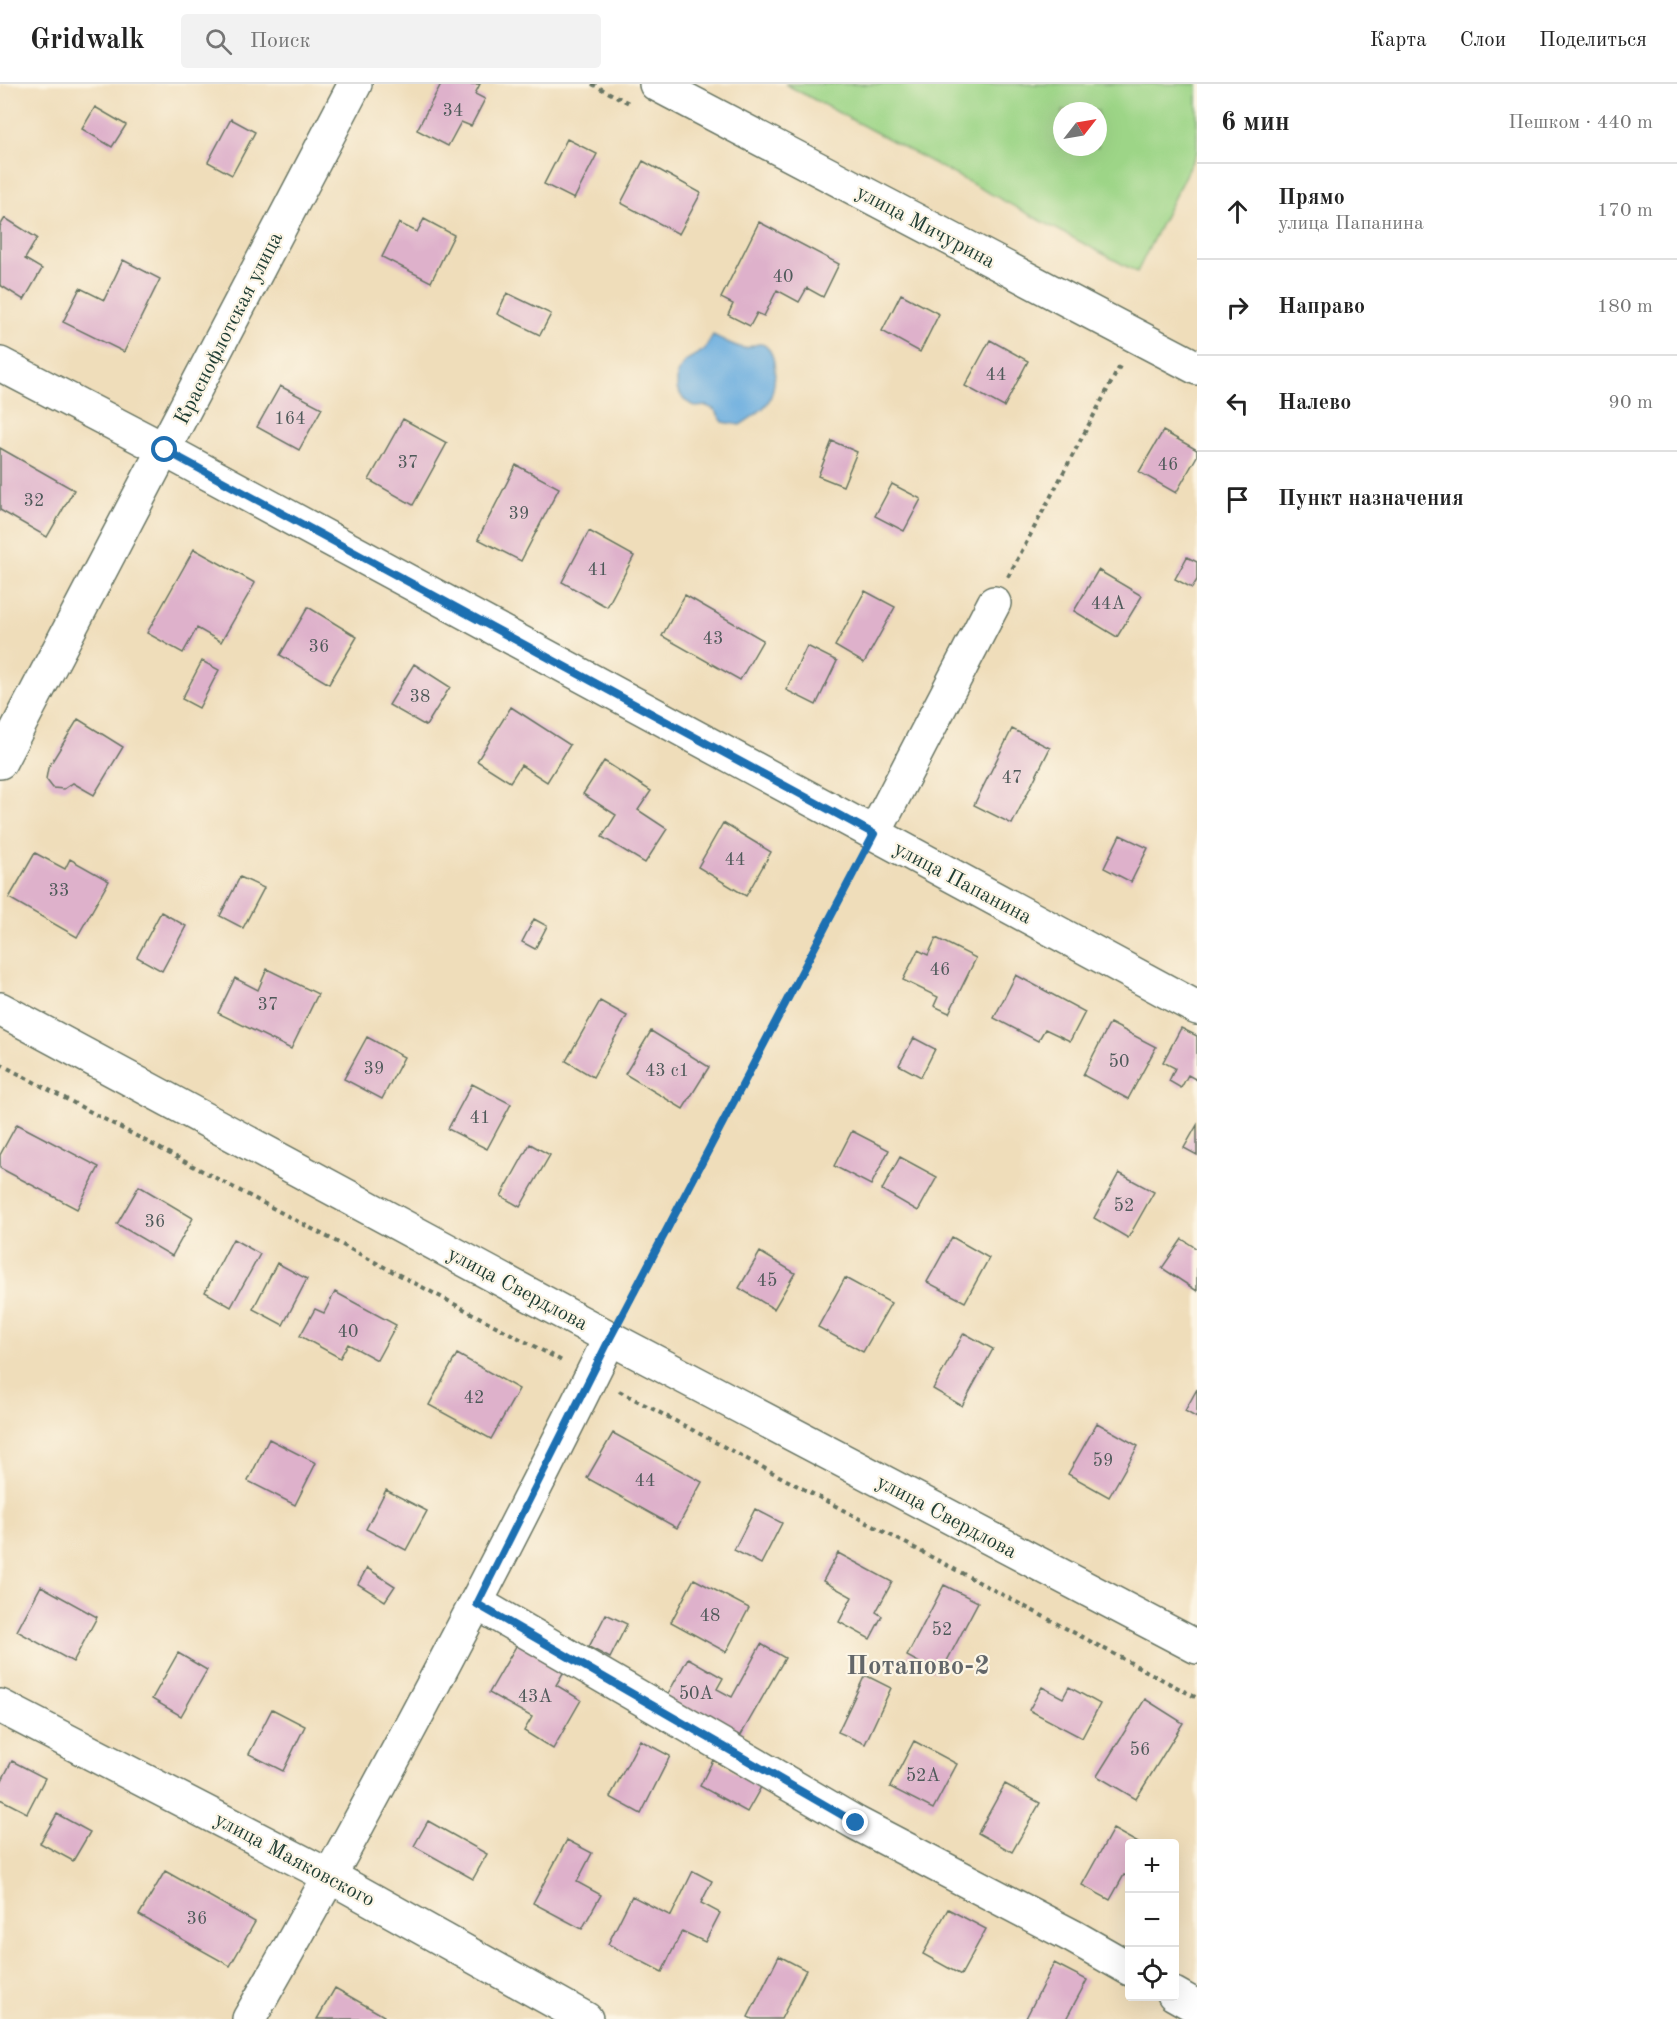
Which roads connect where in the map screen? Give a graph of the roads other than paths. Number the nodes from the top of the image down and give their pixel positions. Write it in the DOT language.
graph roads {
  1 [pos="355,84"];
  2 [pos="656,84"];
  3 [pos="0,364"];
  4 [pos="1197,368"];
  5 [pos="165,450"];
  6 [pos="994,603"];
  7 [pos="0,762"];
  8 [pos="874,834"];
  9 [pos="0,1008"];
  10 [pos="1197,1008"];
  11 [pos="610,1338"];
  12 [pos="477,1604"];
  13 [pos="1197,1647"];
  14 [pos="0,1706"];
  15 [pos="331,1877"];
  16 [pos="1125,1966"];
  17 [pos="1179,1997"];
  18 [pos="1197,2007"];
  19 [pos="249,2019"];
  20 [pos="586,2019"];
  1 -- 5 [label="street, Краснофлотская улица"];
  2 -- 4 [label="street, улица Мичурина"];
  3 -- 5 [label="street, улица Папанина"];
  5 -- 7 [label="street, Краснофлотская улица"];
  5 -- 8 [label="street, улица Папанина"];
  6 -- 8 [label="street"];
  8 -- 10 [label="street, улица Папанина"];
  9 -- 11 [label="street, улица Свердлова"];
  11 -- 12 [label="street"];
  11 -- 13 [label="street, улица Свердлова"];
  12 -- 15 [label="street"];
  12 -- 16 [label="street"];
  14 -- 15 [label="street, улица Маяковского"];
  15 -- 19 [label="street"];
  15 -- 20 [label="street, улица Маяковского"];
  17 -- 18 [label="street"];
}
